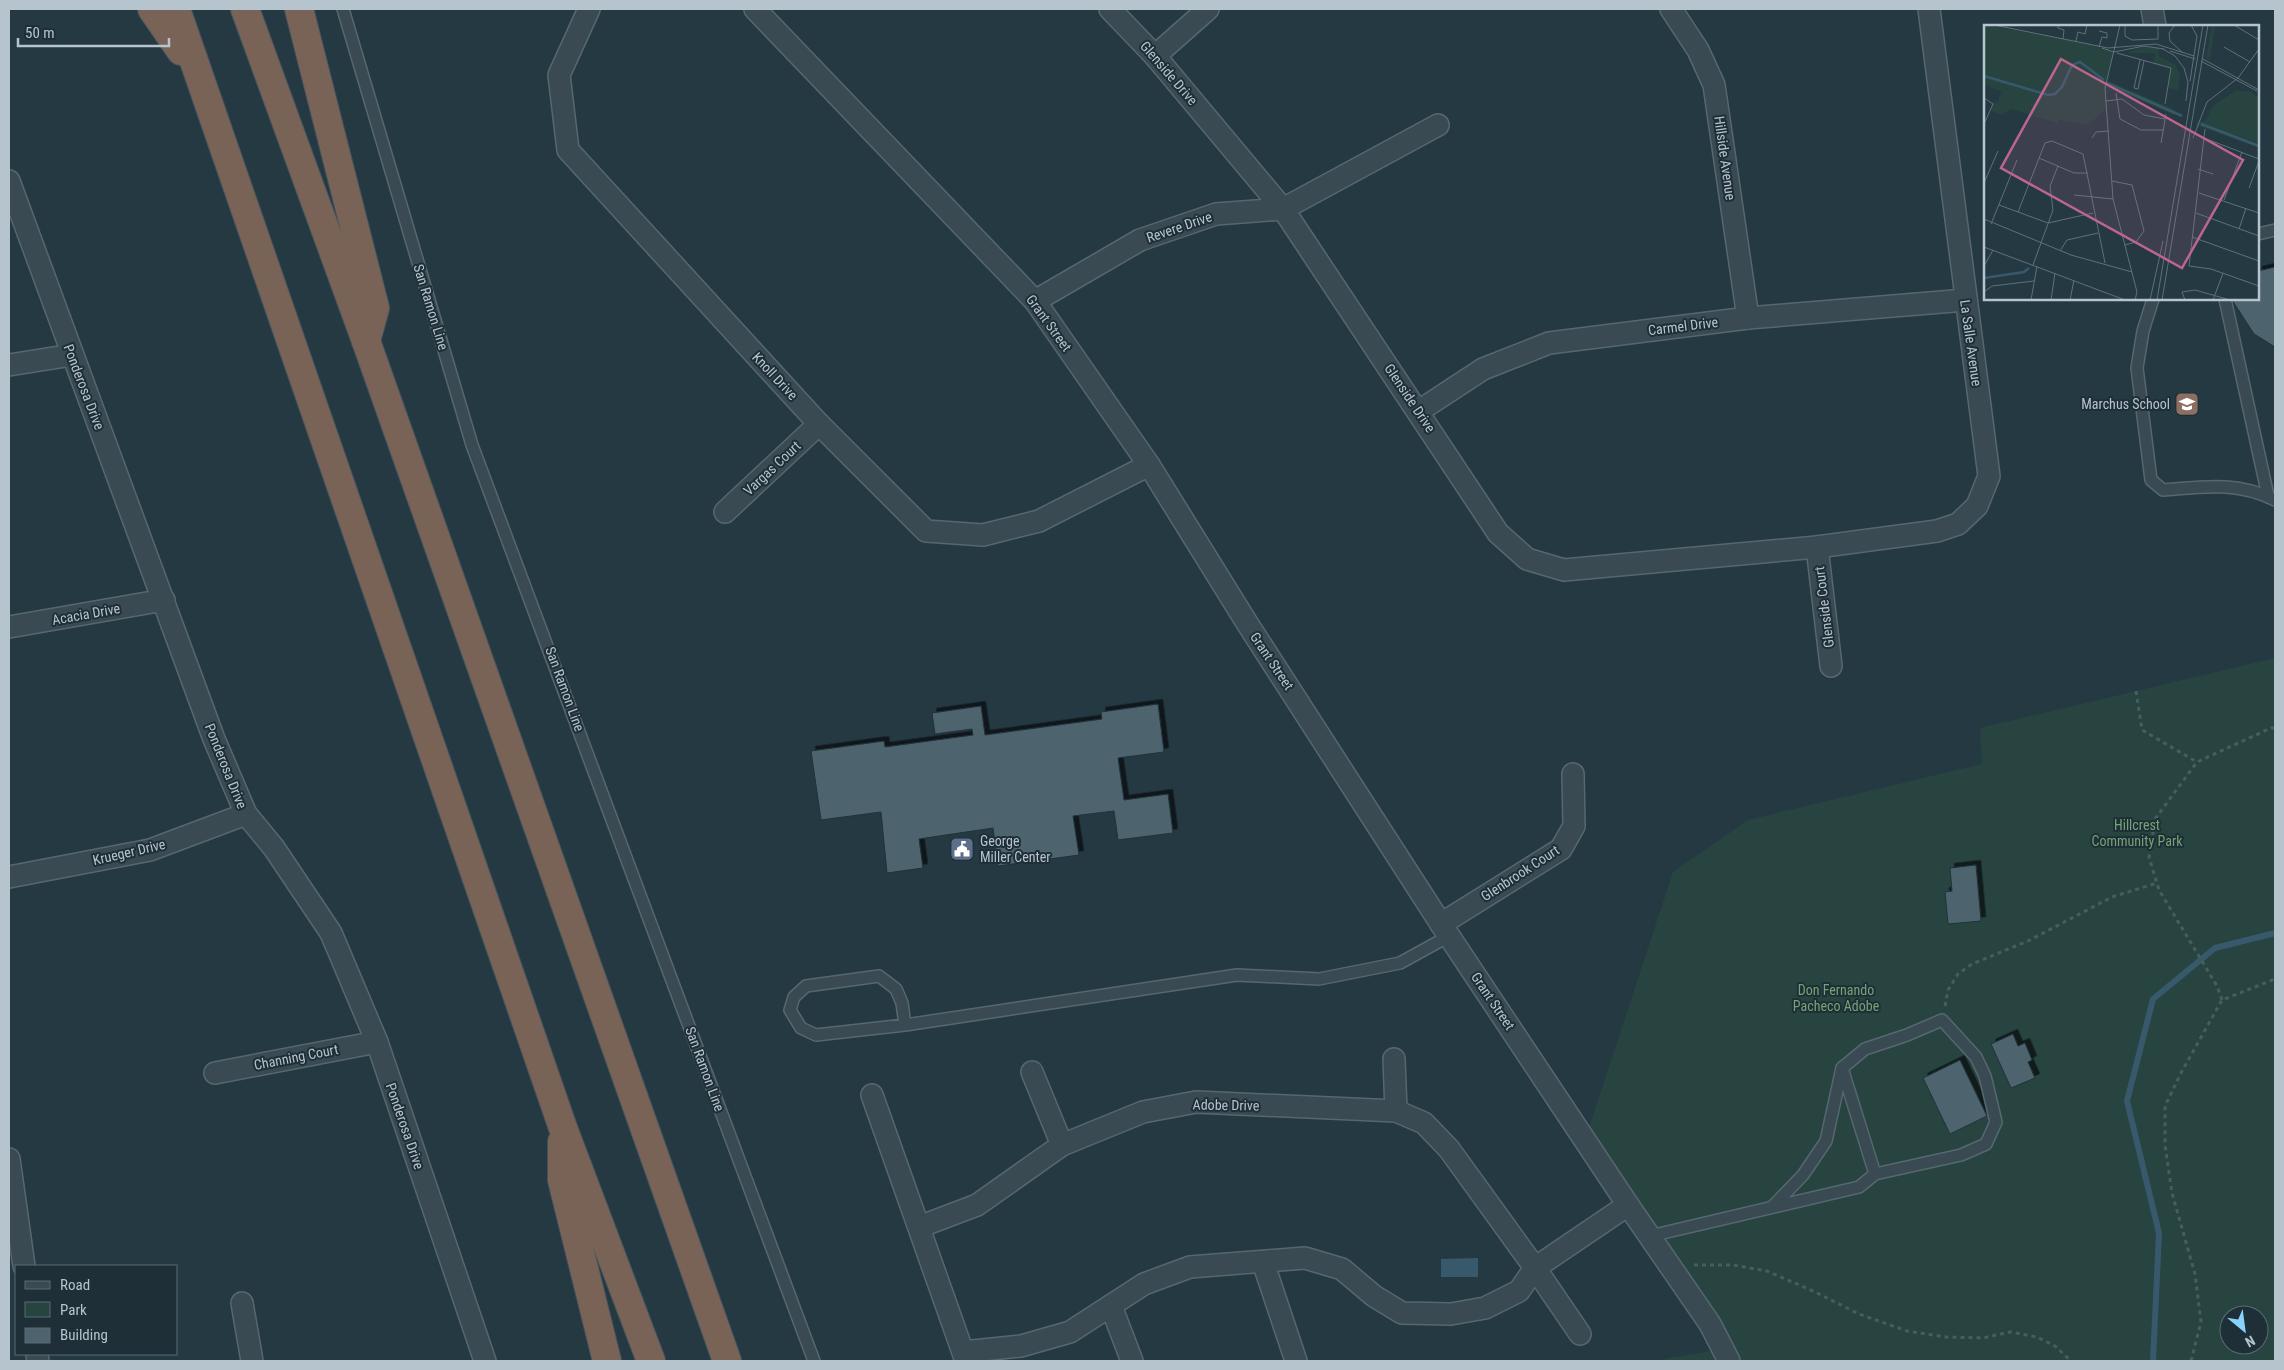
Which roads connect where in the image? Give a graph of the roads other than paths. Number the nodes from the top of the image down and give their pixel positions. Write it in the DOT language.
graph roads {
  1 [pos="152,9"];
  2 [pos="176,9"];
  3 [pos="245,9"];
  4 [pos="299,9"];
  5 [pos="342,9"];
  6 [pos="589,9"];
  7 [pos="755,9"];
  8 [pos="1110,9"];
  9 [pos="1208,9"];
  10 [pos="1671,9"];
  11 [pos="1929,9"];
  12 [pos="2152,9"];
  13 [pos="2155,25"];
  14 [pos="1156,56"];
  15 [pos="203,84"];
  16 [pos="1438,124"];
  17 [pos="9,181"];
  18 [pos="1283,209"];
  19 [pos="2275,230"];
  20 [pos="2259,234"];
  21 [pos="1966,300"];
  22 [pos="2153,300"];
  23 [pos="2225,300"];
  24 [pos="1035,301"];
  25 [pos="1748,318"];
  26 [pos="366,341"];
  27 [pos="72,355"];
  28 [pos="9,365"];
  29 [pos="1419,411"];
  30 [pos="819,424"];
  31 [pos="1149,466"];
  32 [pos="2272,498"];
  33 [pos="725,512"];
  34 [pos="1817,547"];
  35 [pos="164,600"];
  36 [pos="9,627"];
  37 [pos="1831,666"];
  38 [pos="1573,774"];
  39 [pos="246,814"];
  40 [pos="9,877"];
  41 [pos="1445,930"];
  42 [pos="905,1025"];
  43 [pos="377,1042"];
  44 [pos="1394,1060"];
  45 [pos="1842,1068"];
  46 [pos="1032,1072"];
  47 [pos="215,1073"];
  48 [pos="872,1095"];
  49 [pos="1396,1111"];
  50 [pos="563,1128"];
  51 [pos="1062,1145"];
  52 [pos="9,1159"];
  53 [pos="1875,1174"];
  54 [pos="1628,1205"];
  55 [pos="1771,1207"];
  56 [pos="919,1227"];
  57 [pos="1650,1236"];
  58 [pos="1263,1262"];
  59 [pos="24,1265"];
  60 [pos="1535,1268"];
  61 [pos="242,1303"];
  62 [pos="1111,1306"];
  63 [pos="717,1333"];
  64 [pos="1580,1334"];
  65 [pos="965,1357"];
  66 [pos="252,1361"];
  67 [pos="485,1361"];
  68 [pos="607,1361"];
  69 [pos="651,1361"];
  70 [pos="727,1361"];
  71 [pos="736,1361"];
  72 [pos="814,1361"];
  73 [pos="1132,1361"];
  74 [pos="1296,1361"];
  75 [pos="1729,1361"];
  1 -- 15 [label="highway"];
  2 -- 15 [label="highway"];
  3 -- 26 [label="highway"];
  4 -- 26 [label="highway"];
  5 -- 72 [label="lane, San Ramon Line"];
  6 -- 30 [label="street, Knoll Drive"];
  7 -- 24 [label="street, Grant Street"];
  8 -- 14 [label="street, Glenside Drive"];
  9 -- 14 [label="street"];
  10 -- 25 [label="street, Hillside Avenue"];
  11 -- 21 [label="street, La Salle Avenue"];
  12 -- 13 [label="street"];
  14 -- 18 [label="street, Glenside Drive"];
  15 -- 50 [label="highway"];
  16 -- 18 [label="street, Revere Drive"];
  17 -- 27 [label="street, Ponderosa Drive"];
  18 -- 24 [label="street, Revere Drive"];
  18 -- 29 [label="street, Glenside Drive"];
  19 -- 20 [label="lane"];
  21 -- 25 [label="street, Carmel Drive"];
  21 -- 34 [label="street, La Salle Avenue"];
  22 -- 32 [label="lane"];
  23 -- 32 [label="lane"];
  24 -- 31 [label="street, Grant Street"];
  25 -- 29 [label="street, Carmel Drive"];
  26 -- 63 [label="highway"];
  27 -- 28 [label="street"];
  27 -- 35 [label="street, Ponderosa Drive"];
  29 -- 34 [label="street, Glenside Drive"];
  30 -- 31 [label="street, Knoll Drive"];
  30 -- 33 [label="street, Vargas Court"];
  31 -- 41 [label="street, Grant Street"];
  34 -- 37 [label="street, Glenside Court"];
  35 -- 36 [label="street, Acacia Drive"];
  35 -- 39 [label="street, Ponderosa Drive"];
  38 -- 41 [label="street, Glenbrook Court"];
  39 -- 40 [label="street, Krueger Drive"];
  39 -- 43 [label="street, Ponderosa Drive"];
  41 -- 42 [label="lane"];
  41 -- 54 [label="street, Grant Street"];
  42 -- 42 [label="lane"];
  43 -- 47 [label="street, Channing Court"];
  43 -- 67 [label="street, Ponderosa Drive"];
  44 -- 49 [label="street"];
  45 -- 53 [label="lane"];
  45 -- 53 [label="lane"];
  45 -- 55 [label="lane"];
  46 -- 51 [label="street"];
  48 -- 56 [label="street"];
  49 -- 51 [label="street, Adobe Drive"];
  49 -- 60 [label="street, Adobe Drive"];
  50 -- 68 [label="highway"];
  50 -- 69 [label="highway"];
  51 -- 56 [label="street, Adobe Drive"];
  52 -- 59 [label="street"];
  53 -- 55 [label="lane"];
  54 -- 57 [label="street, Grant Street"];
  54 -- 60 [label="street"];
  55 -- 57 [label="lane"];
  56 -- 65 [label="street"];
  57 -- 75 [label="street, Grant Street"];
  58 -- 60 [label="street"];
  58 -- 62 [label="street"];
  58 -- 74 [label="street"];
  60 -- 64 [label="street, Adobe Drive"];
  61 -- 66 [label="street"];
  62 -- 65 [label="street"];
  62 -- 73 [label="street"];
  63 -- 70 [label="highway"];
  63 -- 71 [label="highway"];
}
